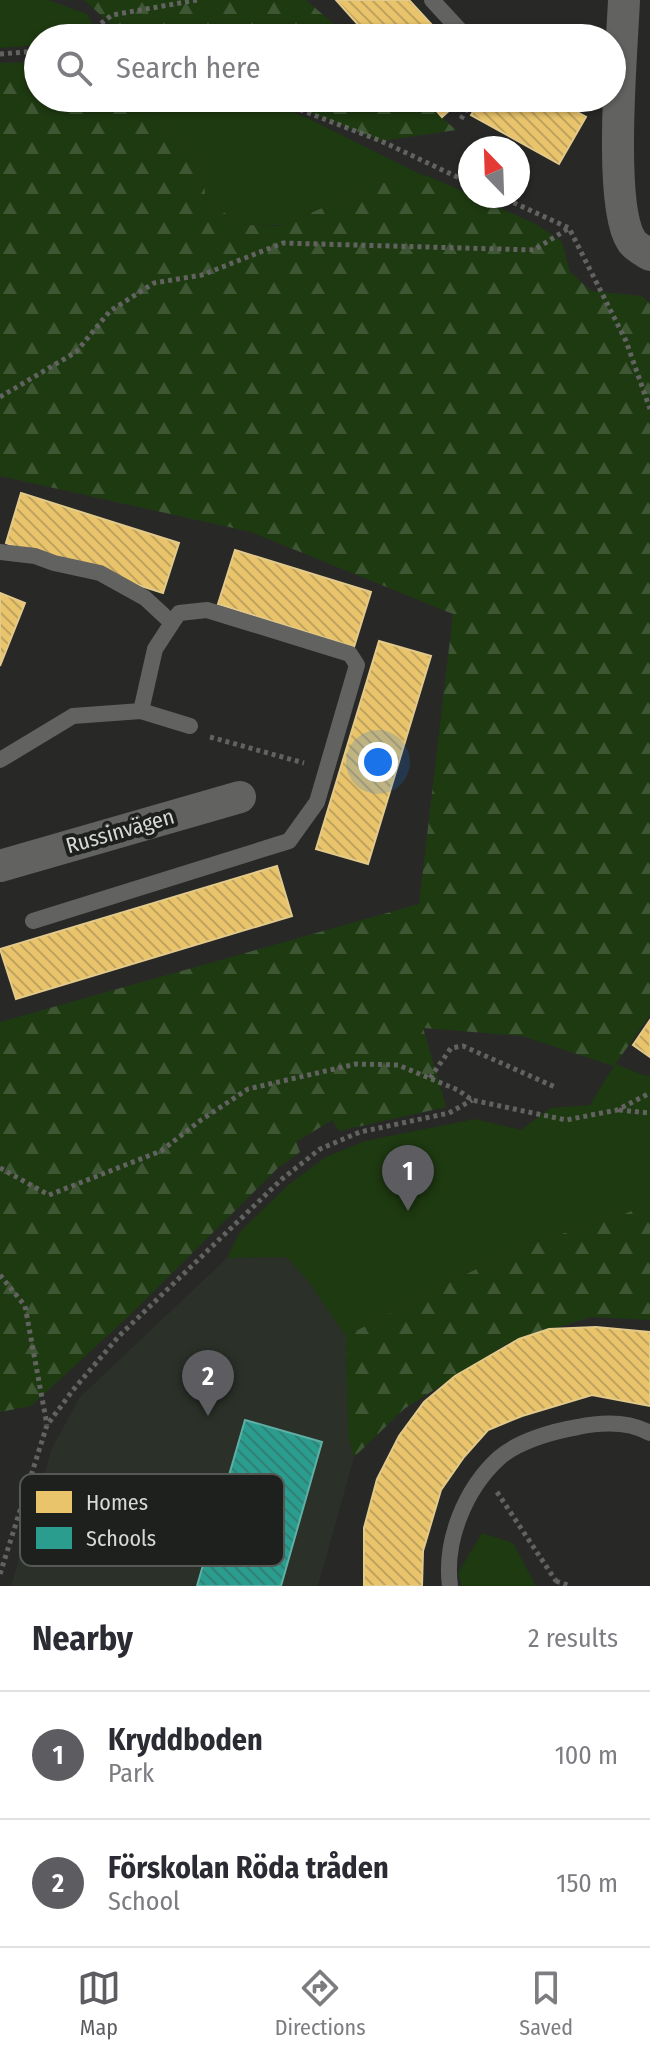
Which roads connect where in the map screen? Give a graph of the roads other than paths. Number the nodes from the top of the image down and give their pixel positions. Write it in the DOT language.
graph roads {
  1 [pos="432,0"];
  2 [pos="624,0"];
  3 [pos="454,24"];
  4 [pos="622,24"];
  5 [pos="617,112"];
  6 [pos="650,255"];
  7 [pos="0,552"];
  8 [pos="172,623"];
  9 [pos="141,711"];
  10 [pos="190,726"];
  11 [pos="0,760"];
  12 [pos="240,797"];
  13 [pos="0,866"];
  14 [pos="33,921"];
  15 [pos="650,1433"];
  16 [pos="450,1586"];
  1 -- 3 [label="lane"];
  2 -- 4 [label="street"];
  5 -- 6 [label="street"];
  7 -- 8 [label="lane"];
  8 -- 9 [label="lane"];
  8 -- 14 [label="lane"];
  9 -- 10 [label="lane"];
  9 -- 11 [label="lane"];
  12 -- 13 [label="street, Russinvägen"];
  15 -- 16 [label="lane"];
}
